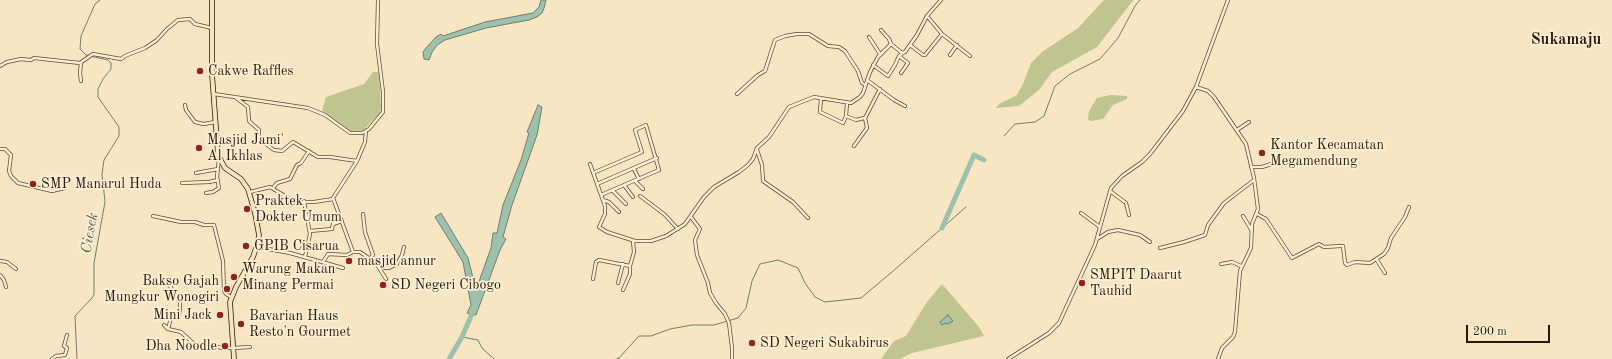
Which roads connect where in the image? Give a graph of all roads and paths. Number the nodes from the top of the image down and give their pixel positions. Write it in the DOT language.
graph roads {
  1 [pos="212,0"];
  2 [pos="378,0"];
  3 [pos="941,0"];
  4 [pos="1228,0"];
  5 [pos="928,16"];
  6 [pos="212,28"];
  7 [pos="881,30"];
  8 [pos="942,34"];
  9 [pos="869,37"];
  10 [pos="891,44"];
  11 [pos="910,45"];
  12 [pos="957,45"];
  13 [pos="903,52"];
  14 [pos="880,54"];
  15 [pos="950,55"];
  16 [pos="899,56"];
  17 [pos="970,56"];
  18 [pos="81,63"];
  19 [pos="873,65"];
  20 [pos="0,66"];
  21 [pos="901,73"];
  22 [pos="867,80"];
  23 [pos="81,81"];
  24 [pos="866,85"];
  25 [pos="1196,86"];
  26 [pos="880,89"];
  27 [pos="214,94"];
  28 [pos="737,94"];
  29 [pos="234,97"];
  30 [pos="821,98"];
  31 [pos="847,103"];
  32 [pos="185,105"];
  33 [pos="905,106"];
  34 [pos="846,116"];
  35 [pos="864,118"];
  36 [pos="215,122"];
  37 [pos="1249,122"];
  38 [pos="1237,130"];
  39 [pos="366,131"];
  40 [pos="854,146"];
  41 [pos="0,149"];
  42 [pos="757,150"];
  43 [pos="309,151"];
  44 [pos="219,158"];
  45 [pos="657,158"];
  46 [pos="1284,160"];
  47 [pos="357,161"];
  48 [pos="590,164"];
  49 [pos="1251,167"];
  50 [pos="218,169"];
  51 [pos="634,169"];
  52 [pos="196,173"];
  53 [pos="593,173"];
  54 [pos="639,179"];
  55 [pos="218,180"];
  56 [pos="1254,180"];
  57 [pos="635,181"];
  58 [pos="182,183"];
  59 [pos="597,184"];
  60 [pos="624,185"];
  61 [pos="65,188"];
  62 [pos="273,188"];
  63 [pos="643,189"];
  64 [pos="612,190"];
  65 [pos="1110,191"];
  66 [pos="250,192"];
  67 [pos="206,193"];
  68 [pos="601,195"];
  69 [pos="640,196"];
  70 [pos="633,197"];
  71 [pos="333,199"];
  72 [pos="602,199"];
  73 [pos="304,201"];
  74 [pos="626,204"];
  75 [pos="1409,207"];
  76 [pos="619,212"];
  77 [pos="1081,213"];
  78 [pos="363,214"];
  79 [pos="1257,214"];
  80 [pos="153,216"];
  81 [pos="322,216"];
  82 [pos="1129,216"];
  83 [pos="1243,216"];
  84 [pos="691,218"];
  85 [pos="808,218"];
  86 [pos="307,219"];
  87 [pos="342,221"];
  88 [pos="1100,227"];
  89 [pos="678,229"];
  90 [pos="310,231"];
  91 [pos="1252,232"];
  92 [pos="1097,239"];
  93 [pos="633,241"];
  94 [pos="1150,242"];
  95 [pos="257,247"];
  96 [pos="404,247"];
  97 [pos="1160,248"];
  98 [pos="353,252"];
  99 [pos="305,257"];
  100 [pos="371,258"];
  101 [pos="1376,260"];
  102 [pos="0,261"];
  103 [pos="323,262"];
  104 [pos="623,264"];
  105 [pos="1221,264"];
  106 [pos="630,266"];
  107 [pos="1241,266"];
  108 [pos="379,267"];
  109 [pos="344,268"];
  110 [pos="16,269"];
  111 [pos="1385,273"];
  112 [pos="0,274"];
  113 [pos="386,279"];
  114 [pos="593,279"];
  115 [pos="618,283"];
  116 [pos="170,286"];
  117 [pos="6,288"];
  118 [pos="623,290"];
  119 [pos="231,297"];
  120 [pos="164,325"];
  121 [pos="168,328"];
  122 [pos="67,335"];
  123 [pos="250,347"];
  124 [pos="233,348"];
  125 [pos="52,359"];
  126 [pos="234,359"];
  127 [pos="732,359"];
  128 [pos="1008,359"];
  129 [pos="1218,359"];
  1 -- 6 [label="highway"];
  2 -- 39 [label="street"];
  3 -- 5 [label="street"];
  4 -- 25 [label="street"];
  5 -- 8 [label="street"];
  5 -- 11 [label="street"];
  6 -- 18 [label="street"];
  6 -- 27 [label="highway"];
  7 -- 10 [label="street"];
  8 -- 11 [label="street"];
  8 -- 12 [label="street"];
  9 -- 14 [label="street"];
  10 -- 13 [label="street"];
  10 -- 14 [label="street"];
  11 -- 13 [label="street"];
  12 -- 15 [label="street"];
  12 -- 17 [label="street"];
  13 -- 16 [label="street"];
  14 -- 19 [label="street"];
  16 -- 19 [label="street"];
  16 -- 21 [label="street"];
  18 -- 20 [label="street"];
  18 -- 23 [label="street"];
  19 -- 22 [label="street"];
  22 -- 24 [label="street"];
  22 -- 26 [label="street"];
  24 -- 28 [label="street"];
  24 -- 31 [label="street"];
  25 -- 38 [label="street"];
  25 -- 65 [label="street"];
  26 -- 33 [label="street"];
  26 -- 35 [label="street"];
  27 -- 29 [label="street"];
  27 -- 36 [label="highway"];
  29 -- 39 [label="street"];
  29 -- 43 [label="street"];
  30 -- 31 [label="street"];
  30 -- 34 [label="street"];
  30 -- 42 [label="street"];
  31 -- 34 [label="street"];
  32 -- 36 [label="street"];
  34 -- 35 [label="street"];
  35 -- 40 [label="street"];
  36 -- 44 [label="highway"];
  37 -- 38 [label="street"];
  38 -- 49 [label="street"];
  39 -- 47 [label="street"];
  41 -- 61 [label="street"];
  42 -- 84 [label="street"];
  42 -- 85 [label="street"];
  43 -- 47 [label="street"];
  43 -- 62 [label="street"];
  44 -- 50 [label="street"];
  44 -- 66 [label="highway"];
  45 -- 51 [label="street"];
  45 -- 53 [label="street"];
  45 -- 54 [label="street"];
  46 -- 49 [label="street"];
  47 -- 71 [label="street"];
  48 -- 53 [label="street"];
  49 -- 56 [label="street"];
  50 -- 52 [label="street"];
  50 -- 55 [label="street"];
  51 -- 54 [label="street"];
  51 -- 59 [label="street"];
  53 -- 59 [label="street"];
  54 -- 57 [label="street"];
  55 -- 58 [label="street"];
  55 -- 67 [label="street"];
  56 -- 79 [label="street"];
  56 -- 97 [label="street"];
  57 -- 60 [label="street"];
  57 -- 63 [label="street"];
  59 -- 68 [label="street"];
  60 -- 64 [label="street"];
  60 -- 70 [label="street"];
  62 -- 66 [label="street"];
  62 -- 73 [label="street"];
  64 -- 68 [label="street"];
  64 -- 74 [label="street"];
  65 -- 82 [label="street"];
  65 -- 88 [label="street"];
  66 -- 95 [label="highway"];
  68 -- 72 [label="street"];
  69 -- 89 [label="street"];
  71 -- 73 [label="street"];
  71 -- 87 [label="street"];
  72 -- 76 [label="street"];
  72 -- 93 [label="street"];
  73 -- 86 [label="street"];
  75 -- 101 [label="street"];
  77 -- 88 [label="street"];
  78 -- 100 [label="street"];
  79 -- 91 [label="street"];
  79 -- 101 [label="street"];
  80 -- 119 [label="street"];
  81 -- 86 [label="street"];
  83 -- 91 [label="street"];
  84 -- 89 [label="street"];
  84 -- 127 [label="street"];
  86 -- 90 [label="street"];
  87 -- 90 [label="street"];
  87 -- 98 [label="street"];
  88 -- 92 [label="street"];
  89 -- 93 [label="street"];
  90 -- 99 [label="street"];
  91 -- 107 [label="street"];
  92 -- 94 [label="street"];
  92 -- 128 [label="street"];
  93 -- 106 [label="street"];
  95 -- 99 [label="street"];
  95 -- 119 [label="highway"];
  96 -- 108 [label="street"];
  98 -- 100 [label="street"];
  98 -- 103 [label="street"];
  99 -- 103 [label="street"];
  100 -- 108 [label="street"];
  101 -- 111 [label="street"];
  102 -- 110 [label="street"];
  103 -- 109 [label="street"];
  104 -- 106 [label="street"];
  104 -- 114 [label="street"];
  104 -- 115 [label="street"];
  105 -- 107 [label="street"];
  106 -- 118 [label="street"];
  107 -- 129 [label="street"];
  108 -- 113 [label="street"];
  112 -- 117 [label="street"];
  116 -- 121 [label="street"];
  119 -- 124 [label="highway"];
  120 -- 121 [label="street"];
  121 -- 124 [label="street"];
  122 -- 125 [label="street"];
  123 -- 124 [label="street"];
  124 -- 126 [label="highway"];
}
